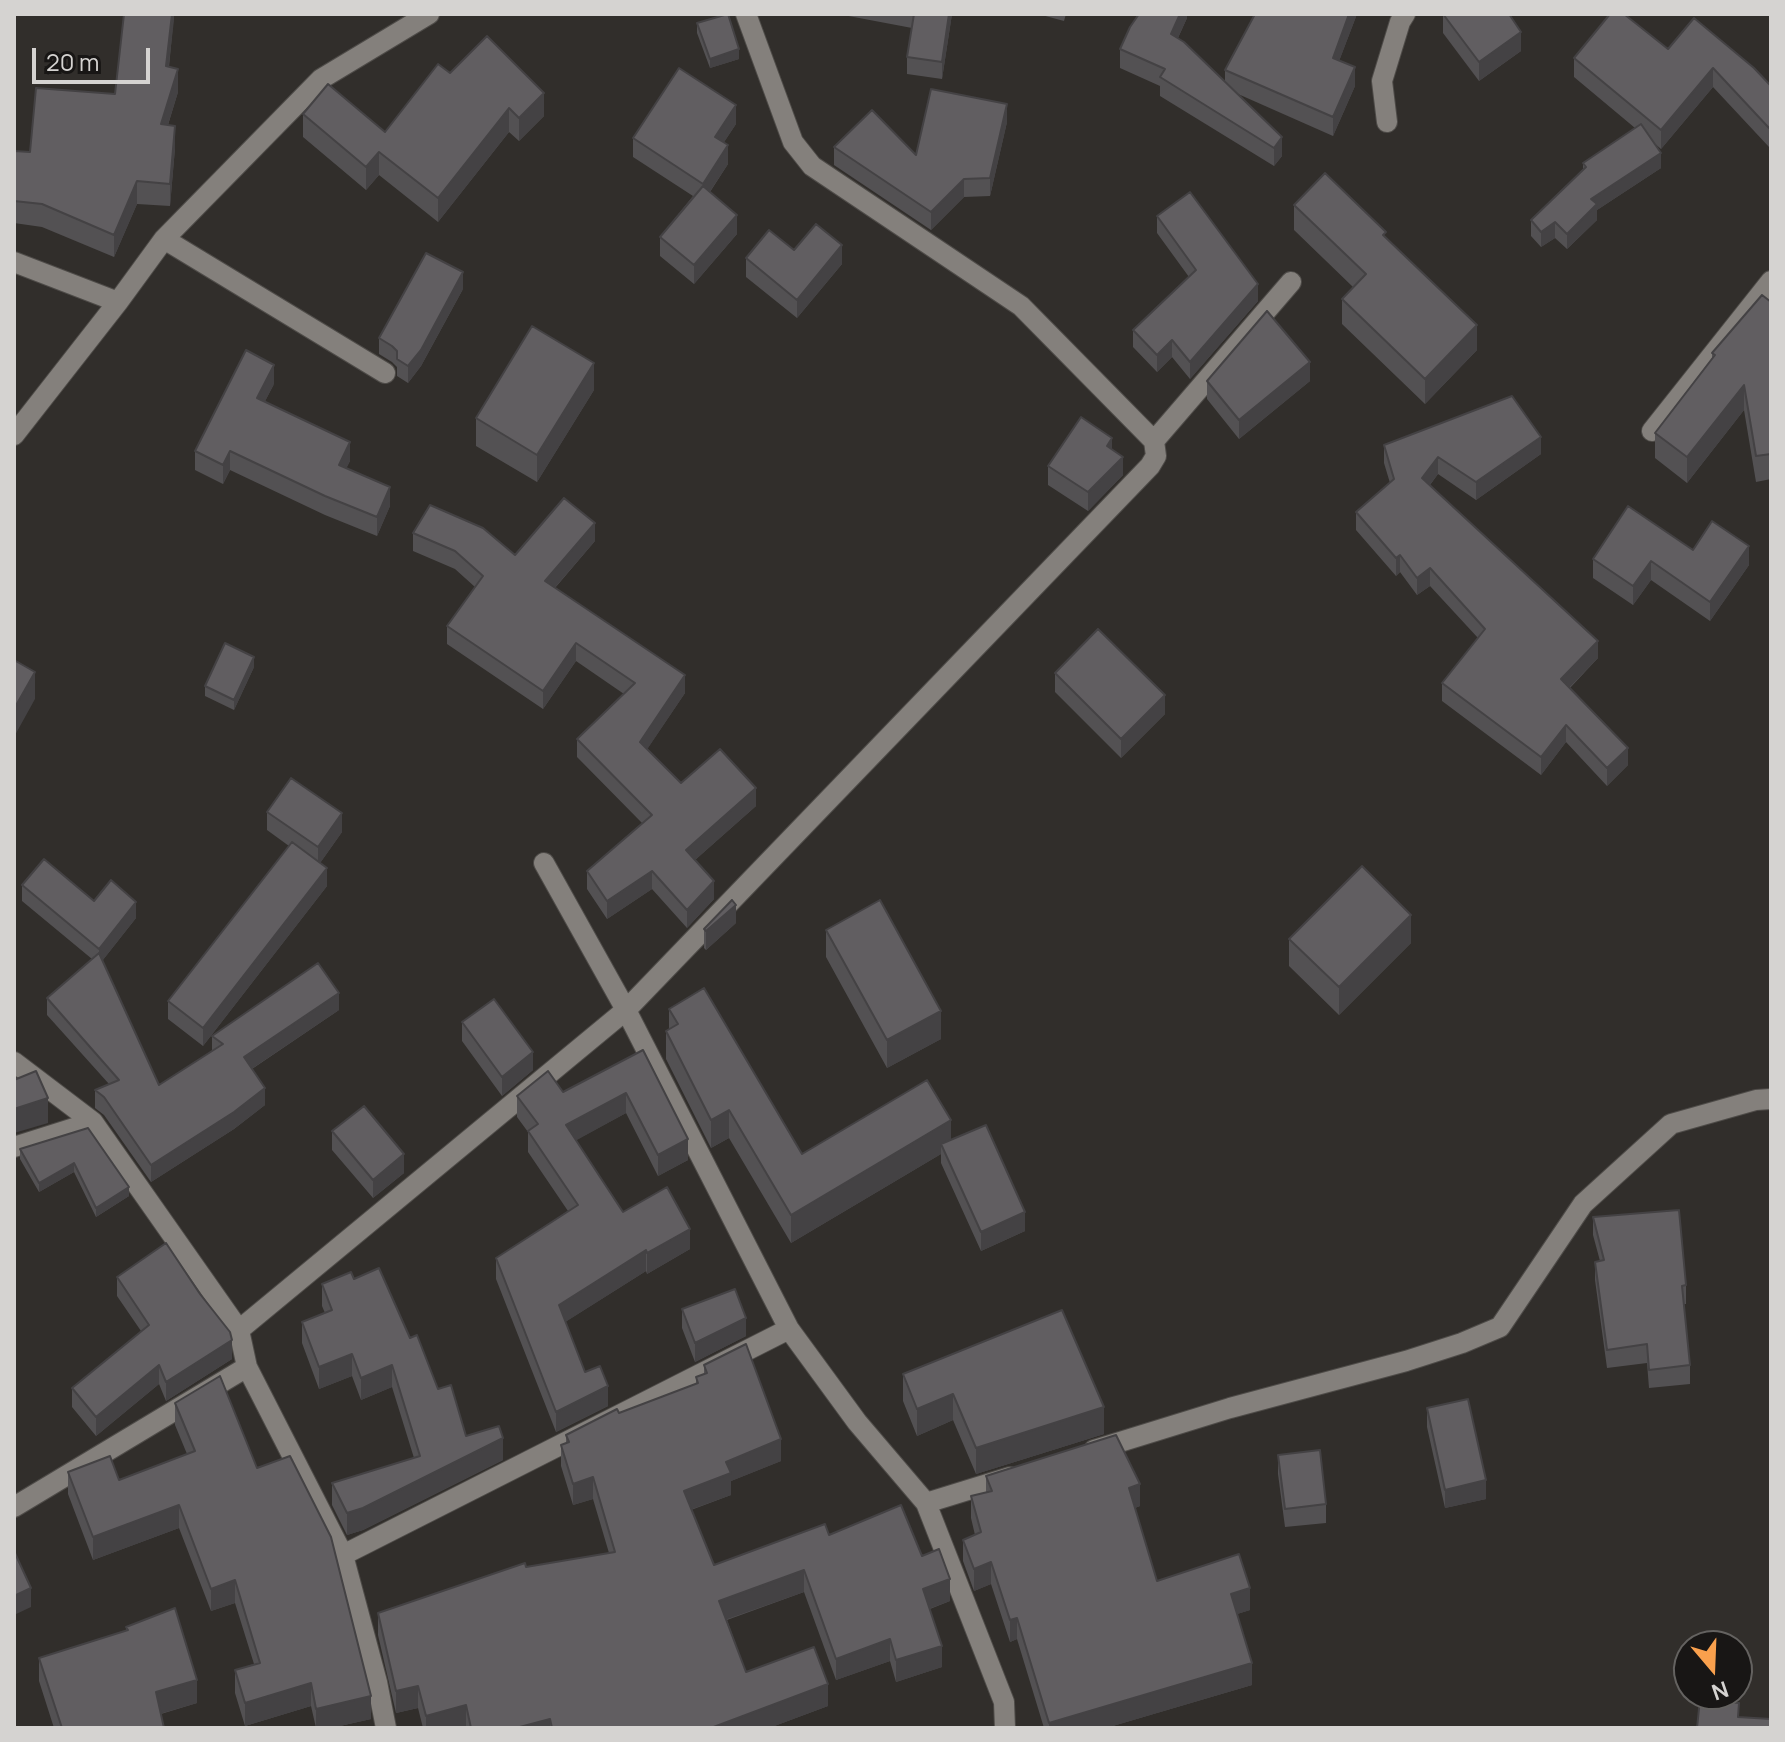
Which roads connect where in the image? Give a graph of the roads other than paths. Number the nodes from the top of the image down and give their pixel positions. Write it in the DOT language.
graph roads {
  1 [pos="429,14"];
  2 [pos="746,14"];
  3 [pos="1405,14"];
  4 [pos="1387,122"];
  5 [pos="164,239"];
  6 [pos="14,262"];
  7 [pos="1771,281"];
  8 [pos="1291,282"];
  9 [pos="118,302"];
  10 [pos="385,373"];
  11 [pos="1652,431"];
  12 [pos="14,435"];
  13 [pos="1154,441"];
  14 [pos="544,863"];
  15 [pos="626,1010"];
  16 [pos="14,1062"];
  17 [pos="1771,1099"];
  18 [pos="93,1122"];
  19 [pos="14,1147"];
  20 [pos="789,1329"];
  21 [pos="239,1330"];
  22 [pos="247,1367"];
  23 [pos="1078,1455"];
  24 [pos="1033,1470"];
  25 [pos="926,1503"];
  26 [pos="14,1507"];
  27 [pos="343,1555"];
  28 [pos="386,1728"];
  29 [pos="1005,1728"];
  1 -- 5 [label="street"];
  2 -- 13 [label="street"];
  3 -- 4 [label="street"];
  5 -- 9 [label="street"];
  5 -- 10 [label="street"];
  6 -- 9 [label="street"];
  7 -- 11 [label="street"];
  8 -- 13 [label="street"];
  9 -- 12 [label="street"];
  13 -- 15 [label="street"];
  14 -- 15 [label="street"];
  15 -- 20 [label="street"];
  15 -- 21 [label="street"];
  16 -- 18 [label="street"];
  17 -- 23 [label="street"];
  18 -- 19 [label="street"];
  18 -- 21 [label="street"];
  20 -- 25 [label="street"];
  20 -- 27 [label="street"];
  21 -- 22 [label="street"];
  22 -- 26 [label="street"];
  22 -- 27 [label="street"];
  24 -- 25 [label="street"];
  25 -- 29 [label="street"];
  27 -- 28 [label="street"];
}
